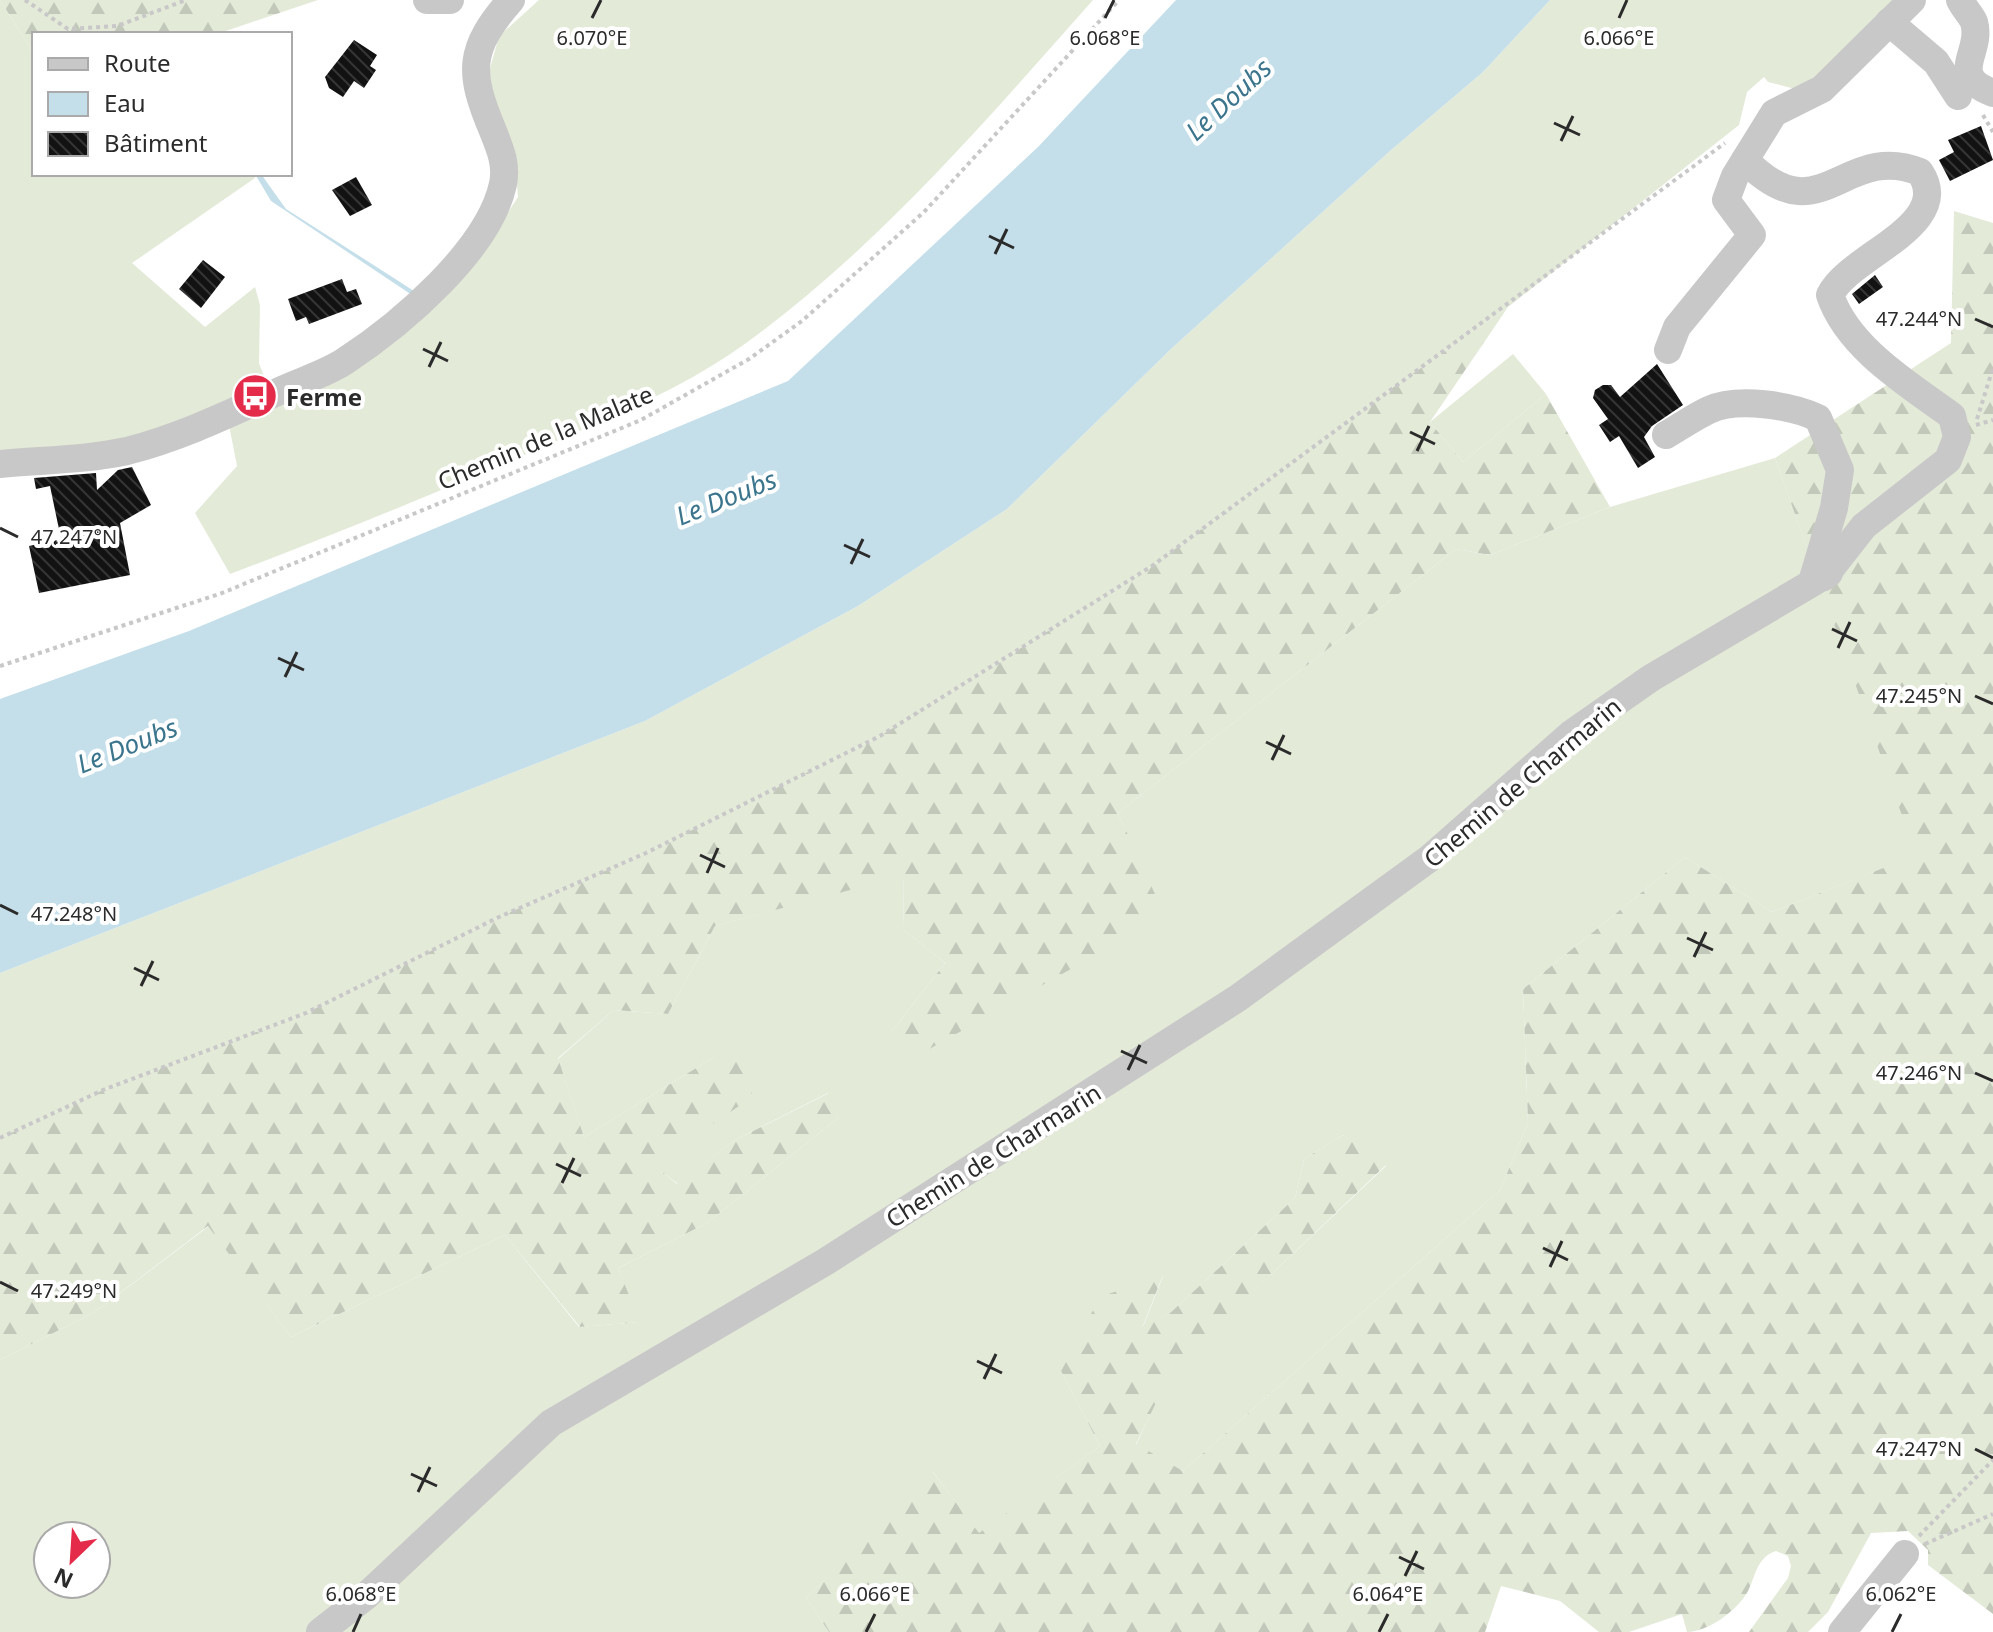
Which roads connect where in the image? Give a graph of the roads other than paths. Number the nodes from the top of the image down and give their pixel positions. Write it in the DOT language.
graph roads {
  1 [pos="427,0"];
  2 [pos="450,0"];
  3 [pos="511,0"];
  4 [pos="1912,0"];
  5 [pos="1960,0"];
  6 [pos="1889,22"];
  7 [pos="1993,93"];
  8 [pos="1958,96"];
  9 [pos="1739,149"];
  10 [pos="1668,350"];
  11 [pos="1666,435"];
  12 [pos="0,464"];
  13 [pos="1821,578"];
  14 [pos="1905,1554"];
  15 [pos="320,1632"];
  16 [pos="1842,1632"];
  1 -- 2 [label="street"];
  3 -- 12 [label="street"];
  4 -- 6 [label="street"];
  5 -- 7 [label="street"];
  6 -- 8 [label="street"];
  6 -- 9 [label="street"];
  9 -- 10 [label="street"];
  9 -- 13 [label="street"];
  11 -- 13 [label="street"];
  13 -- 15 [label="street, Chemin de Charmarin"];
  14 -- 16 [label="street"];
}
